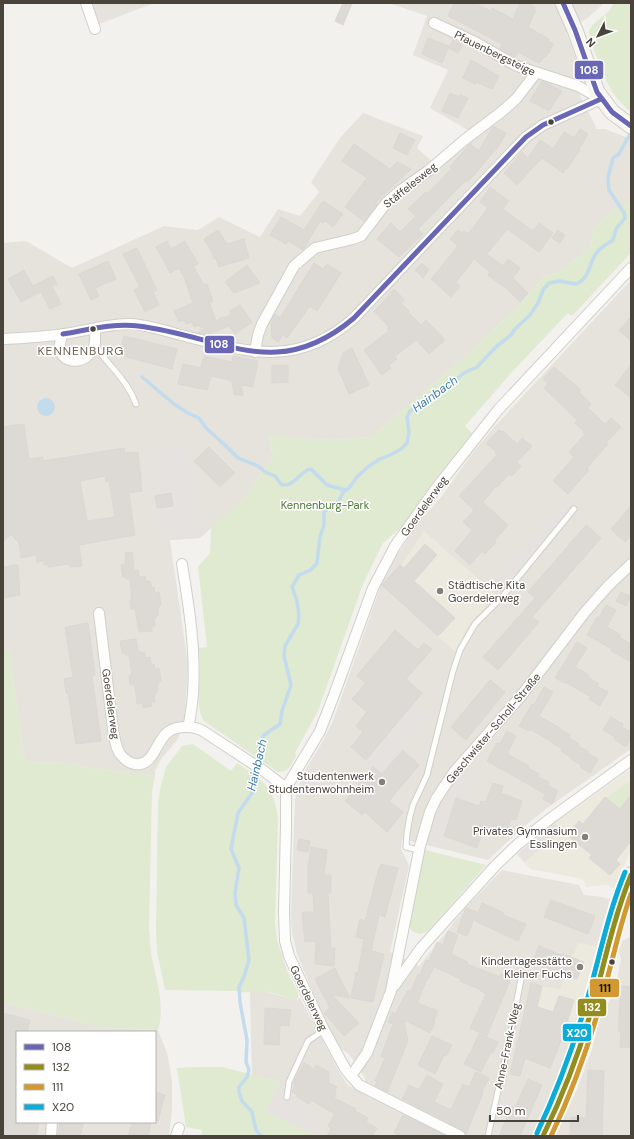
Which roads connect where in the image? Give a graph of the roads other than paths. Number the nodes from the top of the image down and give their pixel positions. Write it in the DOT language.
graph roads {
  1 [pos="86,3"];
  2 [pos="563,3"];
  3 [pos="434,23"];
  4 [pos="95,29"];
  5 [pos="536,73"];
  6 [pos="601,99"];
  7 [pos="631,126"];
  8 [pos="631,268"];
  9 [pos="95,329"];
  10 [pos="64,334"];
  11 [pos="3,339"];
  12 [pos="95,342"];
  13 [pos="254,352"];
  14 [pos="136,404"];
  15 [pos="574,509"];
  16 [pos="182,564"];
  17 [pos="631,564"];
  18 [pos="99,613"];
  19 [pos="188,727"];
  20 [pos="631,760"];
  21 [pos="286,788"];
  22 [pos="419,850"];
  23 [pos="630,882"];
  24 [pos="521,980"];
  25 [pos="391,991"];
  26 [pos="324,1030"];
  27 [pos="351,1076"];
  28 [pos="287,1097"];
  29 [pos="52,1123"];
  30 [pos="51,1136"];
  31 [pos="460,1136"];
  32 [pos="488,1136"];
  33 [pos="543,1136"];
  1 -- 4 [label="street"];
  2 -- 6 [label="main road"];
  3 -- 5 [label="street, Pfauenbergsteige"];
  5 -- 6 [label="street, Pfauenbergsteige"];
  5 -- 13 [label="street, Stäffelesweg"];
  6 -- 7 [label="main road"];
  6 -- 13 [label="street"];
  8 -- 21 [label="street, Goerdelerweg"];
  9 -- 10 [label="street"];
  9 -- 12 [label="street"];
  9 -- 13 [label="street"];
  10 -- 11 [label="street"];
  10 -- 12 [label="street"];
  12 -- 14 [label="lane"];
  15 -- 22 [label="lane"];
  16 -- 19 [label="street"];
  17 -- 22 [label="street, Geschwister-Scholl-Straße"];
  18 -- 19 [label="street, Goerdelerweg"];
  19 -- 21 [label="street"];
  20 -- 25 [label="street"];
  21 -- 26 [label="street, Goerdelerweg"];
  22 -- 25 [label="street, Geschwister-Scholl-Straße"];
  23 -- 33 [label="main road"];
  24 -- 32 [label="lane, Anne-Frank-Weg"];
  25 -- 27 [label="street, Geschwister-Scholl-Straße"];
  26 -- 27 [label="street, Goerdelerweg"];
  26 -- 28 [label="lane"];
  27 -- 31 [label="street, Goerdelerweg"];
  29 -- 30 [label="street"];
}
